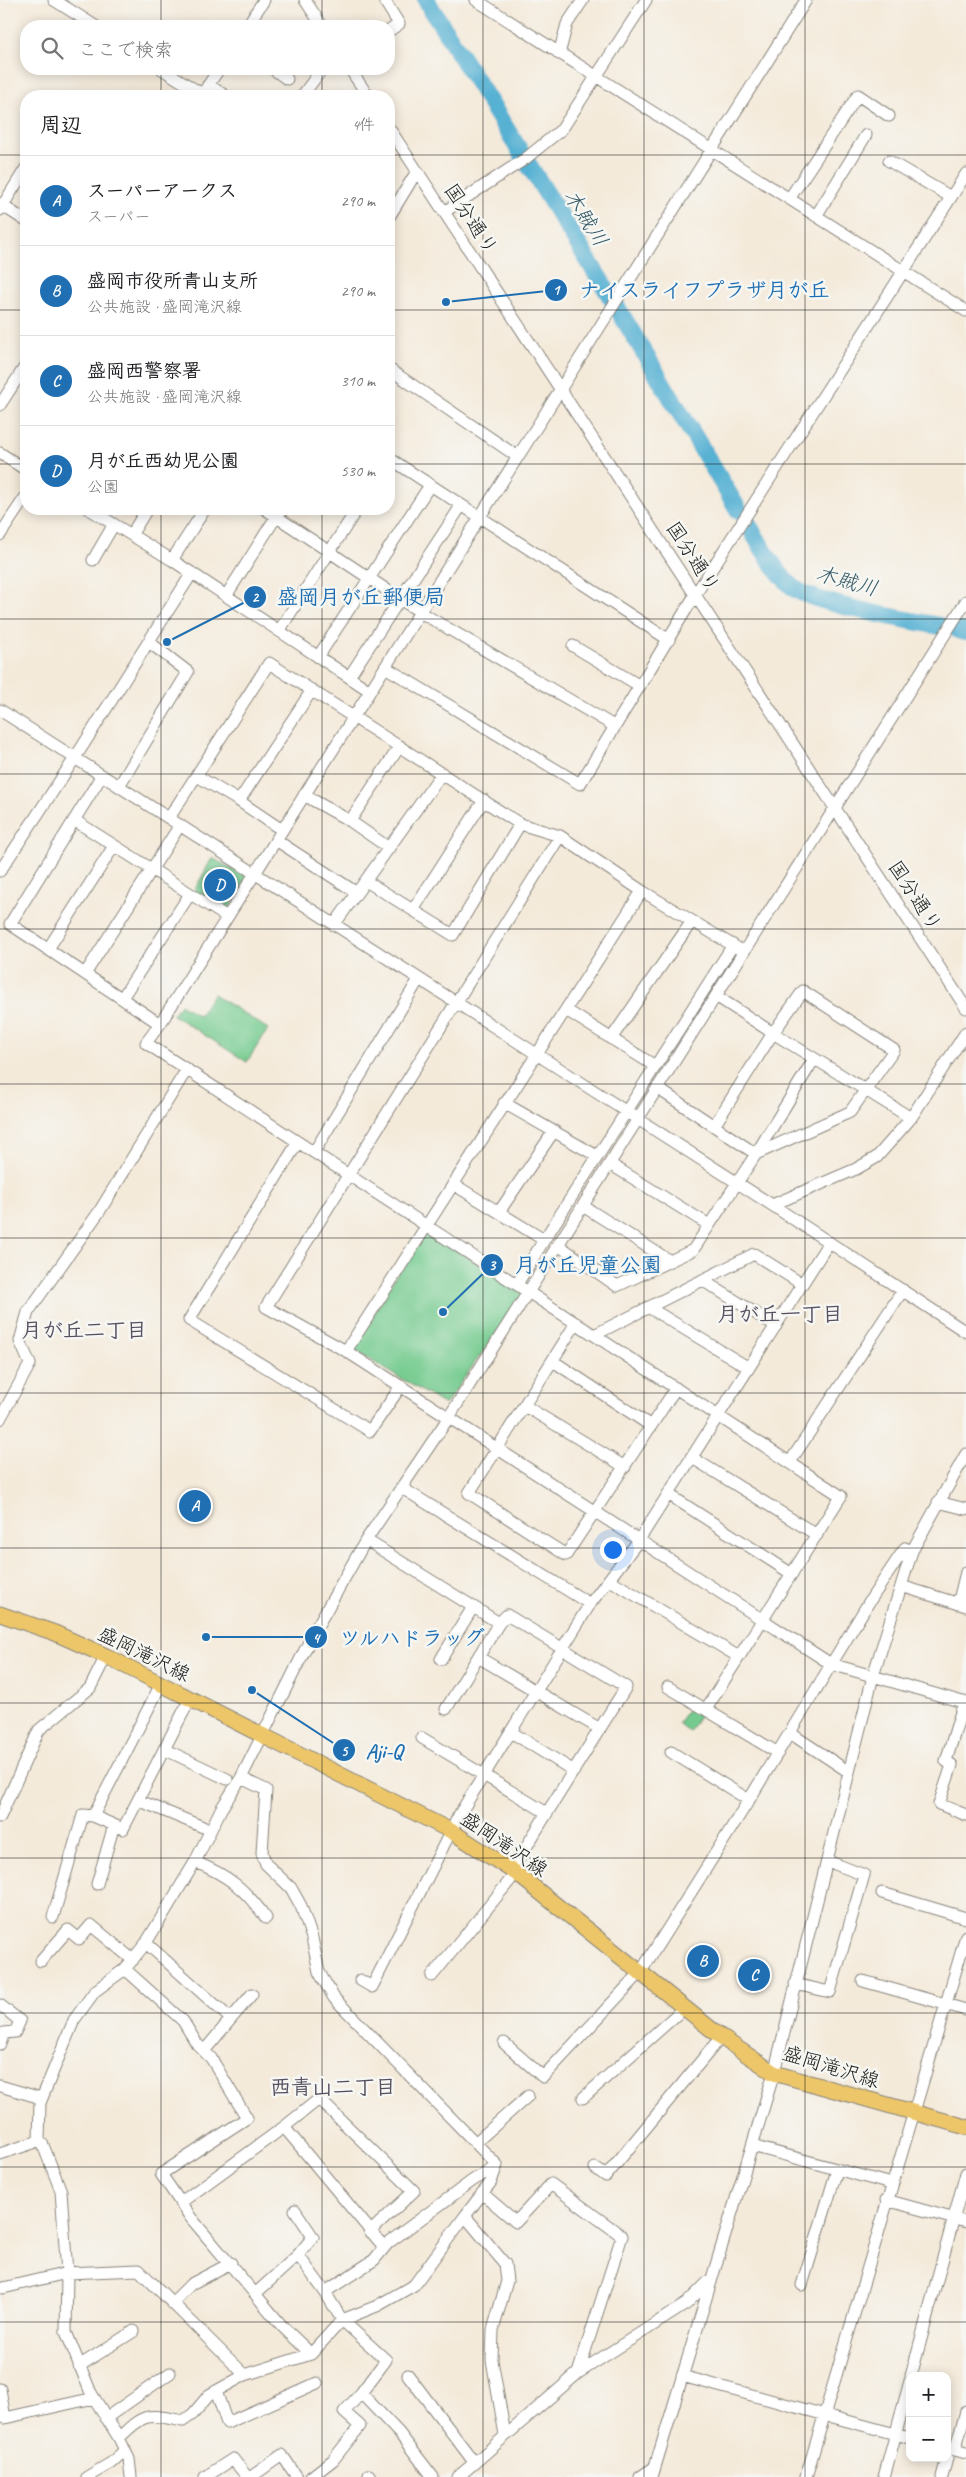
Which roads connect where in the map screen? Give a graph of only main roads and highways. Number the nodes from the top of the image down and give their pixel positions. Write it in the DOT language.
graph roads {
  1 [pos="0,1614"];
  2 [pos="966,2127"];
  1 -- 2 [label="main road, 盛岡滝沢線"];
}
